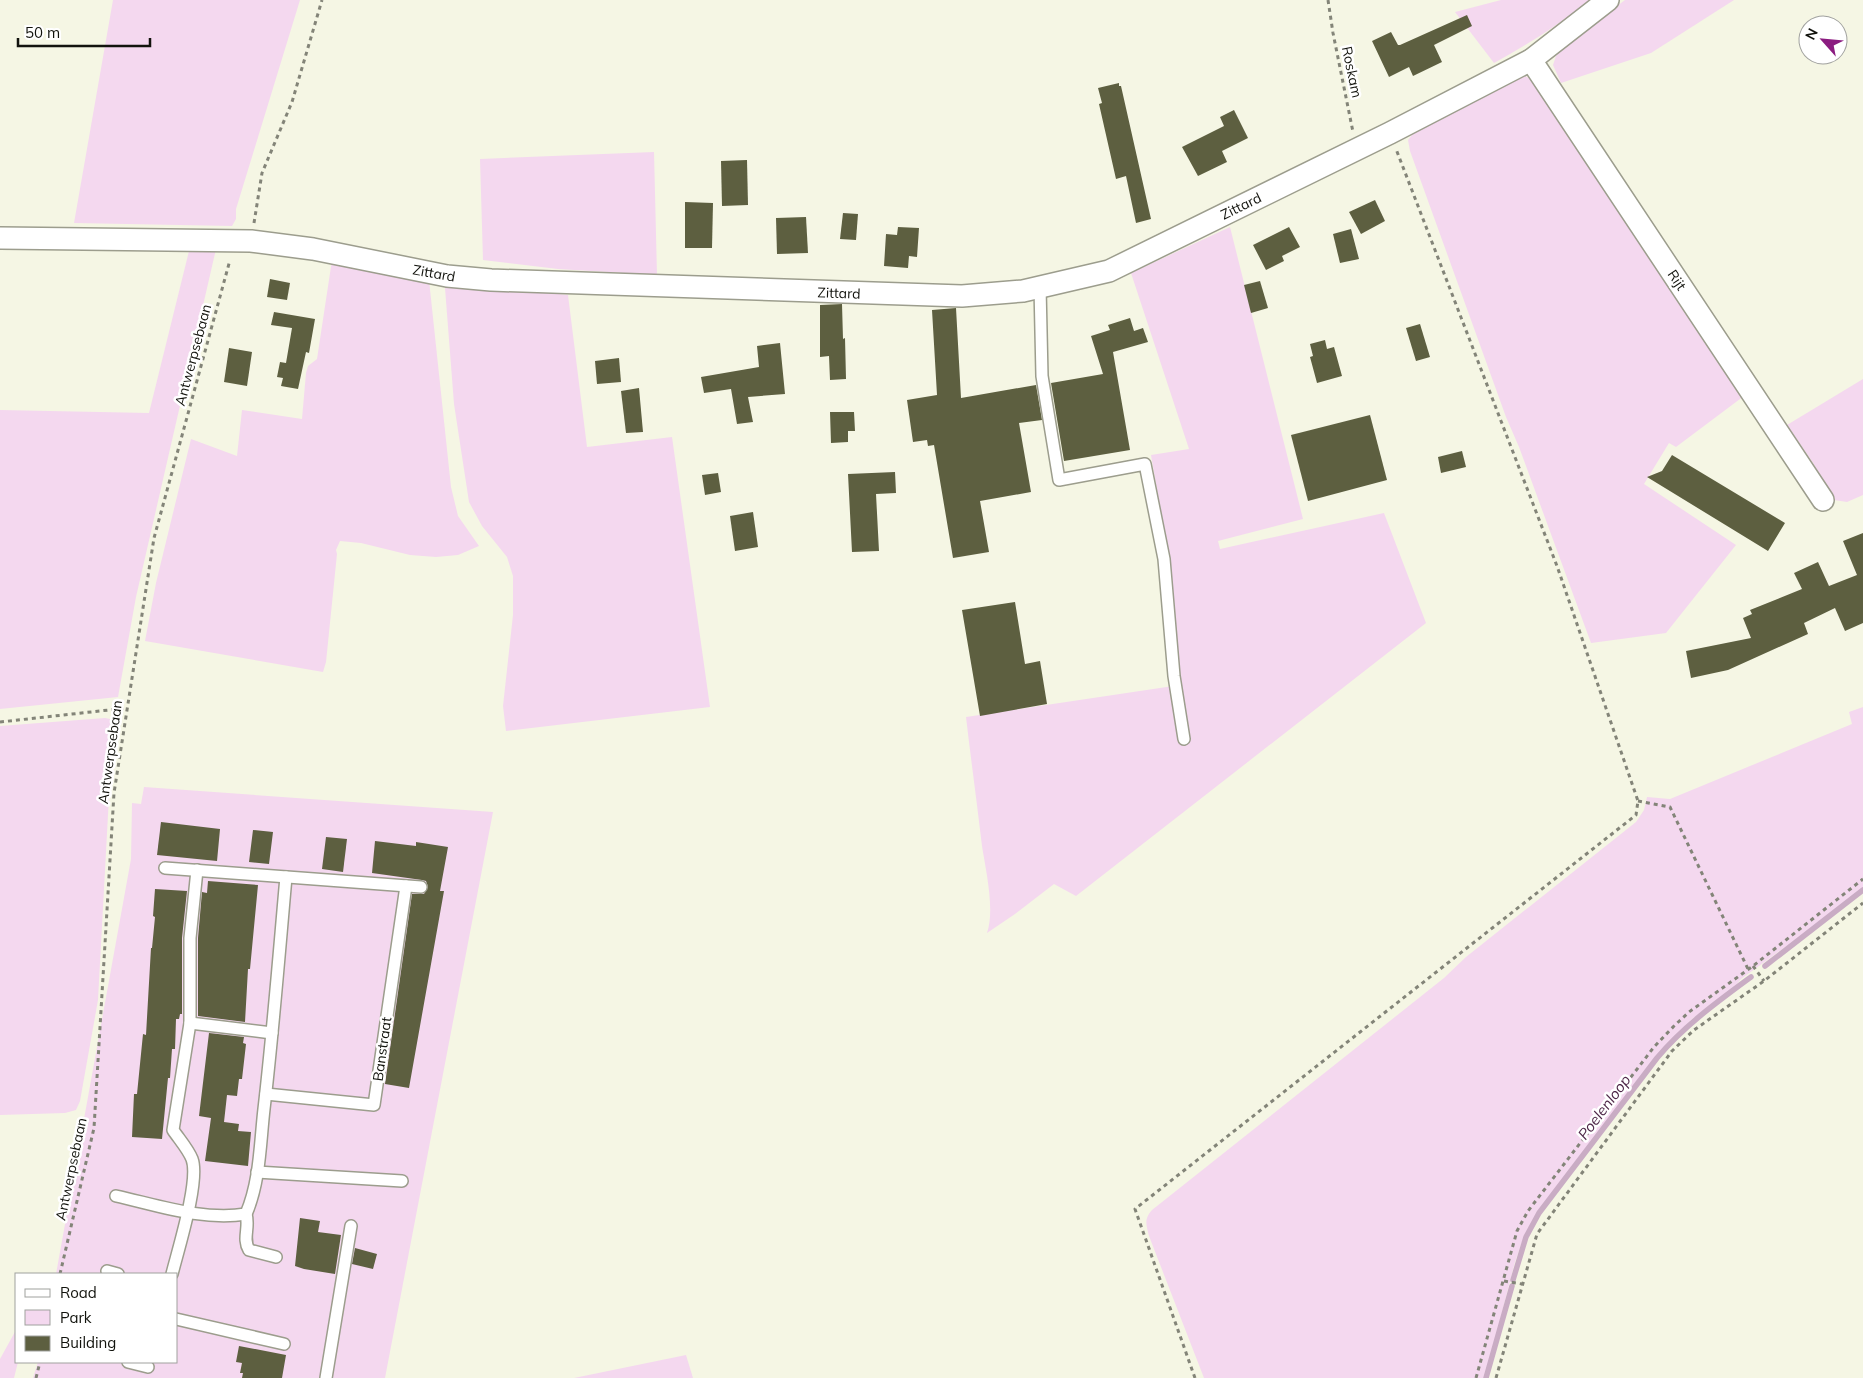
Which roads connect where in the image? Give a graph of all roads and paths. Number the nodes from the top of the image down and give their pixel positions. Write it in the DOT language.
graph roads {
  1 [pos="322,0"];
  2 [pos="1328,0"];
  3 [pos="1608,0"];
  4 [pos="1531,60"];
  5 [pos="1390,134"];
  6 [pos="1356,148"];
  7 [pos="0,238"];
  8 [pos="243,241"];
  9 [pos="1040,287"];
  10 [pos="1823,500"];
  11 [pos="128,708"];
  12 [pos="0,722"];
  13 [pos="1184,739"];
  14 [pos="1638,801"];
  15 [pos="165,868"];
  16 [pos="197,870"];
  17 [pos="286,877"];
  18 [pos="1863,879"];
  19 [pos="406,886"];
  20 [pos="421,887"];
  21 [pos="1863,903"];
  22 [pos="1753,966"];
  23 [pos="1748,969"];
  24 [pos="1764,981"];
  25 [pos="190,1023"];
  26 [pos="272,1033"];
  27 [pos="266,1094"];
  28 [pos="257,1172"];
  29 [pos="402,1181"];
  30 [pos="116,1196"];
  31 [pos="187,1212"];
  32 [pos="246,1214"];
  33 [pos="351,1226"];
  34 [pos="276,1257"];
  35 [pos="60,1273"];
  36 [pos="172,1273"];
  37 [pos="1504,1281"];
  38 [pos="1522,1284"];
  39 [pos="178,1319"];
  40 [pos="284,1344"];
  41 [pos="40,1363"];
  42 [pos="131,1363"];
  43 [pos="148,1369"];
  44 [pos="36,1378"];
  45 [pos="326,1378"];
  46 [pos="1195,1378"];
  47 [pos="1476,1378"];
  48 [pos="1496,1378"];
  1 -- 8 [label="path, Antwerpsebaan"];
  2 -- 6 [label="path, Roskam"];
  3 -- 4 [label="street, Zittard"];
  4 -- 5 [label="street, Zittard"];
  4 -- 10 [label="street, Rijt"];
  5 -- 6 [label="street, Zittard"];
  5 -- 14 [label="path"];
  6 -- 9 [label="street, Zittard"];
  7 -- 8 [label="street, Zittard"];
  8 -- 9 [label="street, Zittard"];
  8 -- 11 [label="path, Antwerpsebaan"];
  9 -- 13 [label="lane"];
  11 -- 12 [label="path"];
  11 -- 35 [label="path, Antwerpsebaan"];
  14 -- 23 [label="path"];
  14 -- 46 [label="path"];
  15 -- 16 [label="lane"];
  16 -- 17 [label="lane"];
  16 -- 25 [label="lane"];
  17 -- 19 [label="lane"];
  17 -- 26 [label="lane"];
  18 -- 22 [label="path"];
  19 -- 20 [label="lane"];
  19 -- 27 [label="lane, Banstraat"];
  21 -- 24 [label="path"];
  22 -- 23 [label="path"];
  22 -- 24 [label="path"];
  23 -- 37 [label="path"];
  24 -- 38 [label="path"];
  25 -- 26 [label="lane"];
  25 -- 31 [label="lane"];
  26 -- 27 [label="lane"];
  27 -- 28 [label="lane"];
  28 -- 29 [label="lane"];
  28 -- 32 [label="lane"];
  30 -- 31 [label="lane"];
  31 -- 32 [label="lane"];
  31 -- 36 [label="lane"];
  32 -- 34 [label="lane"];
  33 -- 45 [label="lane"];
  37 -- 38 [label="path"];
  37 -- 47 [label="path"];
  38 -- 48 [label="path"];
  39 -- 40 [label="lane"];
  41 -- 44 [label="path"];
  42 -- 43 [label="lane"];
}
